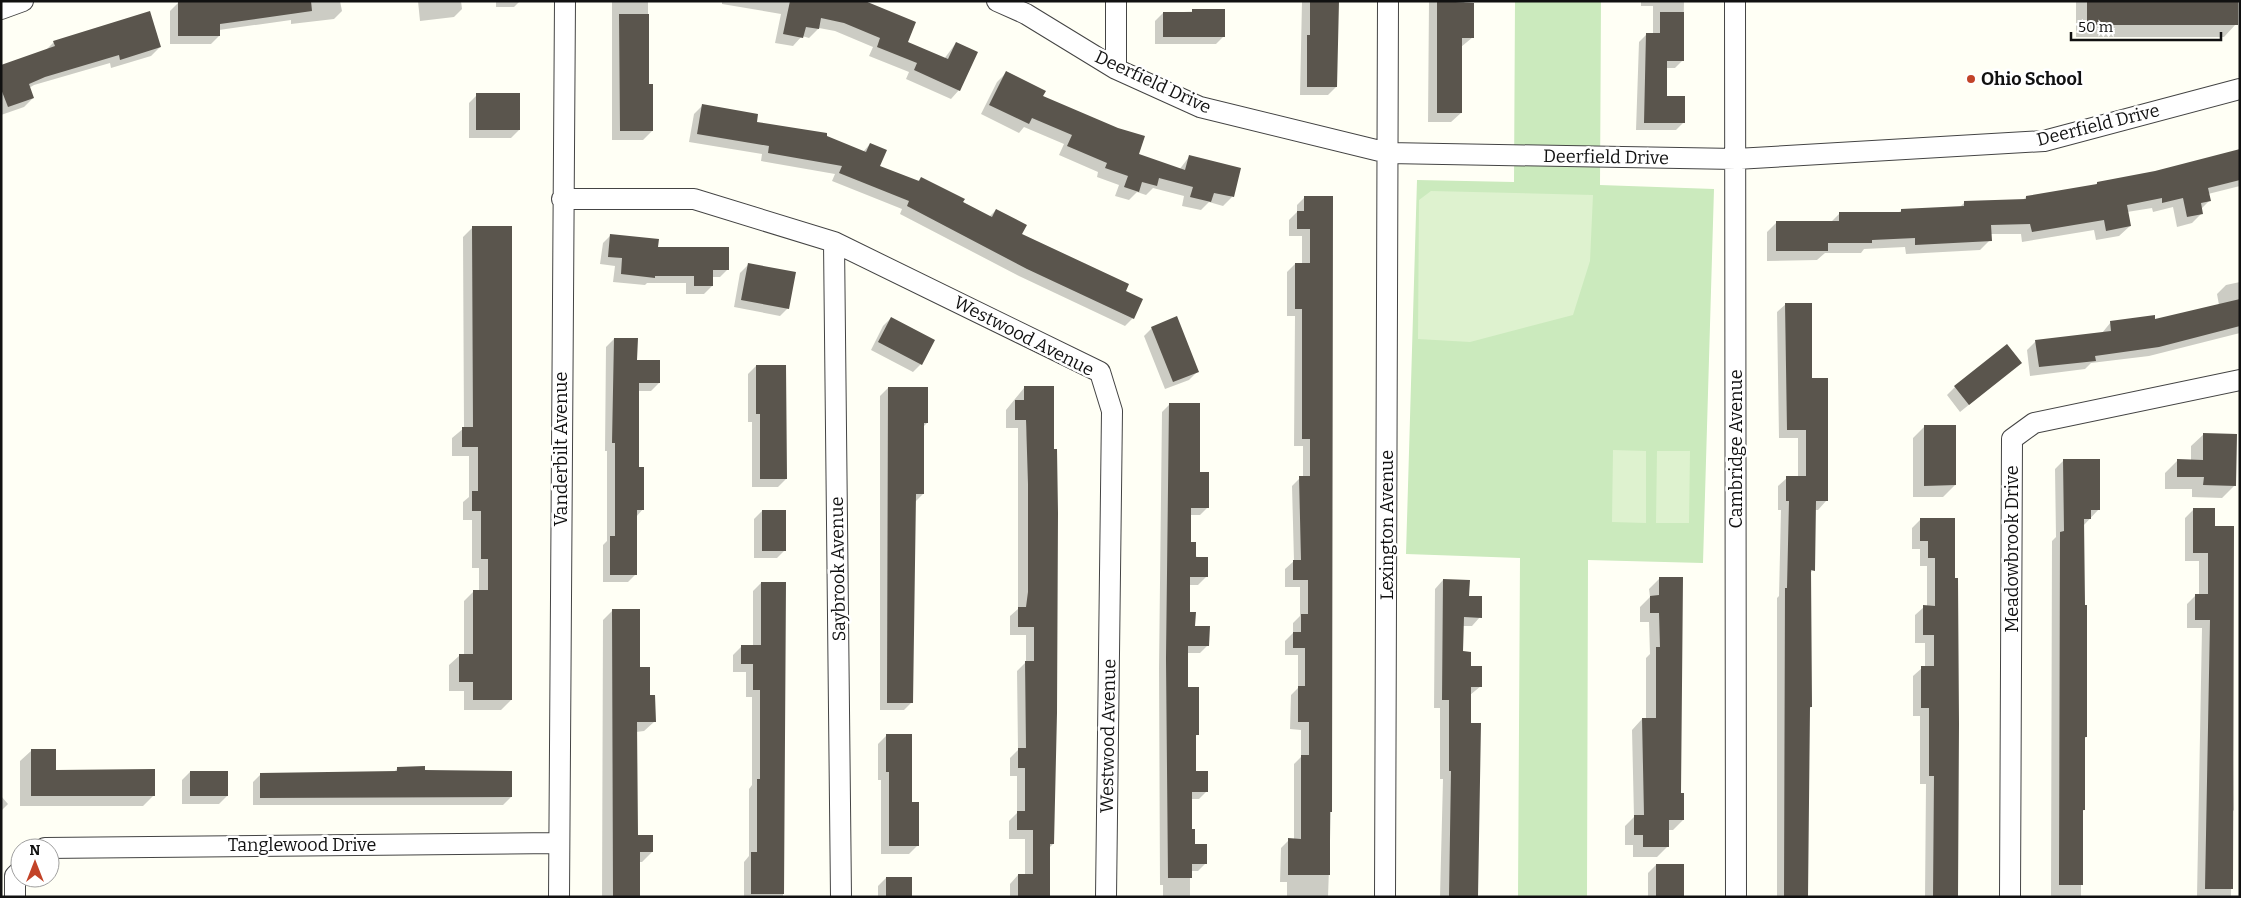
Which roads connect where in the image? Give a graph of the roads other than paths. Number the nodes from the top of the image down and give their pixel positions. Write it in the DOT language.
graph roads {
  1 [pos="22,1"];
  2 [pos="565,1"];
  3 [pos="997,1"];
  4 [pos="1116,1"];
  5 [pos="1388,1"];
  6 [pos="1735,1"];
  7 [pos="1,9"];
  8 [pos="1116,69"];
  9 [pos="2240,90"];
  10 [pos="1388,153"];
  11 [pos="1736,159"];
  12 [pos="562,199"];
  13 [pos="834,242"];
  14 [pos="2240,380"];
  15 [pos="559,843"];
  16 [pos="60,848"];
  17 [pos="559,897"];
  18 [pos="841,897"];
  19 [pos="1106,897"];
  20 [pos="1385,897"];
  21 [pos="1736,897"];
  22 [pos="2010,897"];
  1 -- 7 [label="street"];
  2 -- 12 [label="street, Vanderbilt Avenue"];
  3 -- 8 [label="street, Deerfield Drive"];
  4 -- 8 [label="street"];
  5 -- 10 [label="street, Lexington Avenue"];
  6 -- 11 [label="street, Cambridge Avenue"];
  8 -- 10 [label="street, Deerfield Drive"];
  9 -- 11 [label="street, Deerfield Drive"];
  10 -- 11 [label="street, Deerfield Drive"];
  10 -- 20 [label="street, Lexington Avenue"];
  11 -- 21 [label="street, Cambridge Avenue"];
  12 -- 13 [label="street, Westwood Avenue"];
  12 -- 15 [label="street, Vanderbilt Avenue"];
  13 -- 18 [label="street, Saybrook Avenue"];
  13 -- 19 [label="street, Westwood Avenue"];
  14 -- 22 [label="street, Meadowbrook Drive"];
  15 -- 16 [label="street, Tanglewood Drive"];
  15 -- 17 [label="street, Vanderbilt Avenue"];
}
